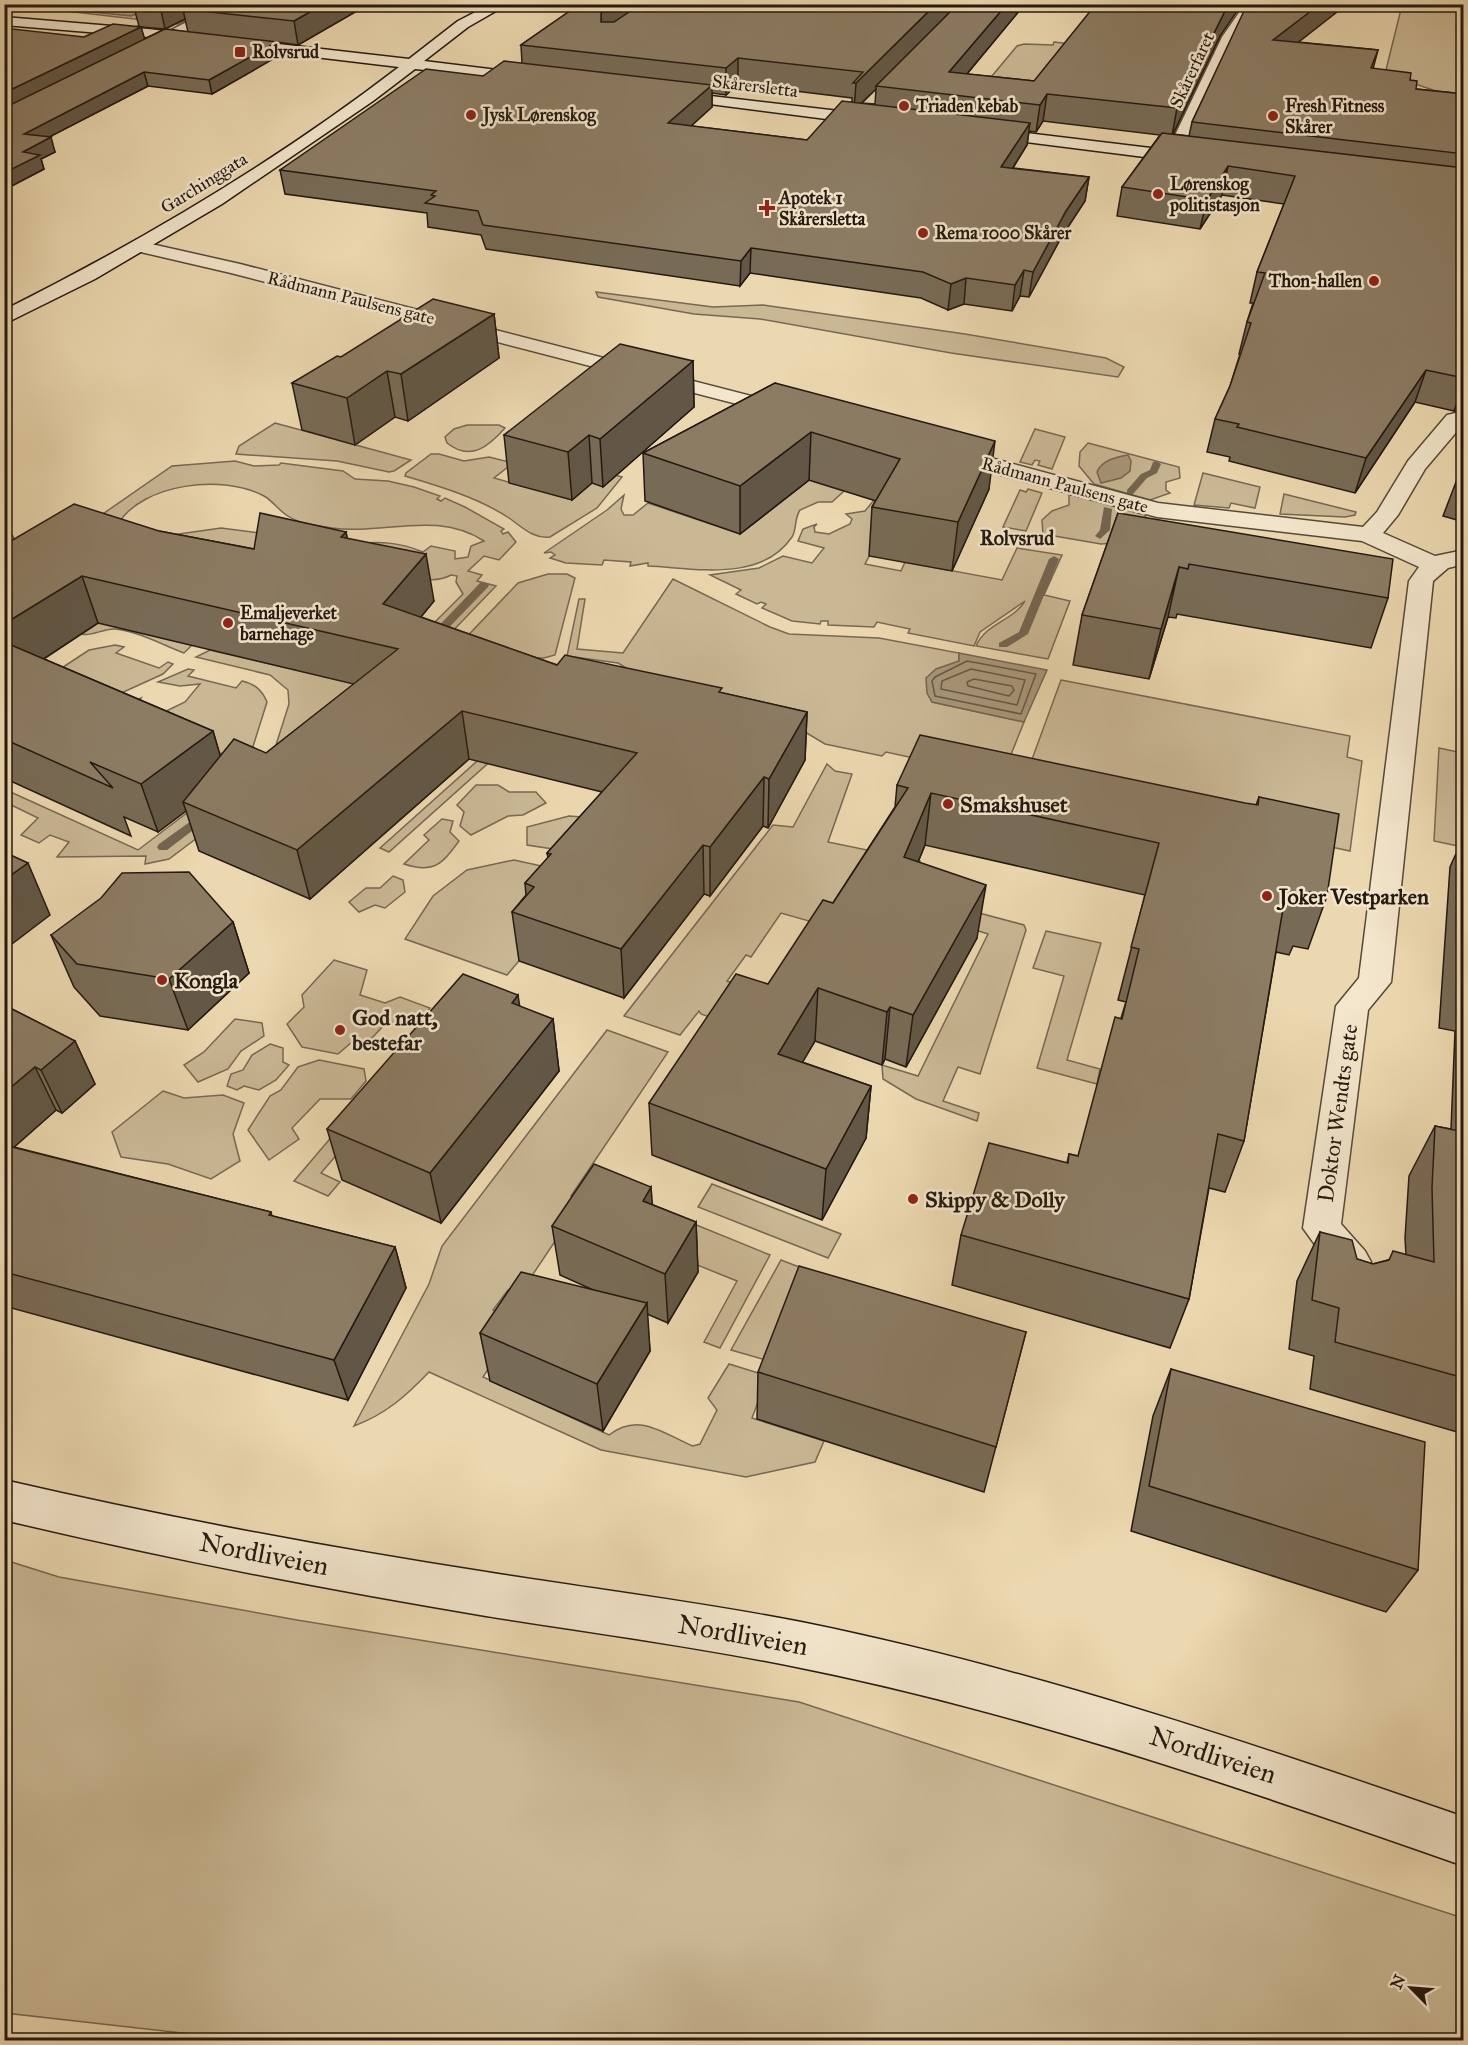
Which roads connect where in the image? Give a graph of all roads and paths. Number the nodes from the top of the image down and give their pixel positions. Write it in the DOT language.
graph roads {
  1 [pos="232,4"];
  2 [pos="502,4"];
  3 [pos="1252,4"];
  4 [pos="4,21"];
  5 [pos="170,35"];
  6 [pos="125,58"];
  7 [pos="413,64"];
  8 [pos="551,81"];
  9 [pos="657,93"];
  10 [pos="892,122"];
  11 [pos="973,132"];
  12 [pos="1173,156"];
  13 [pos="1207,160"];
  14 [pos="138,246"];
  15 [pos="4,318"];
  16 [pos="810,417"];
  17 [pos="1464,417"];
  18 [pos="934,450"];
  19 [pos="1369,535"];
  20 [pos="4,541"];
  21 [pos="4,547"];
  22 [pos="1464,557"];
  23 [pos="1431,569"];
  24 [pos="1348,1295"];
  25 [pos="4,1500"];
  26 [pos="1464,1842"];
  1 -- 5 [label="street"];
  2 -- 7 [label="street, Garchinggata"];
  3 -- 12 [label="street, Skårerfaret"];
  4 -- 5 [label="street"];
  5 -- 6 [label="street"];
  5 -- 7 [label="street"];
  7 -- 8 [label="street"];
  7 -- 14 [label="street, Garchinggata"];
  9 -- 10 [label="street, Skårersletta"];
  11 -- 12 [label="street"];
  12 -- 13 [label="street"];
  14 -- 15 [label="street, Garchinggata"];
  14 -- 16 [label="street, Rådmann Paulsens gate"];
  17 -- 19 [label="street"];
  18 -- 19 [label="street, Rådmann Paulsens gate"];
  19 -- 23 [label="street, Rådmann Paulsens gate"];
  20 -- 21 [label="street"];
  22 -- 23 [label="street"];
  23 -- 24 [label="street, Doktor Wendts gate"];
  25 -- 26 [label="street, Nordliveien"];
}
